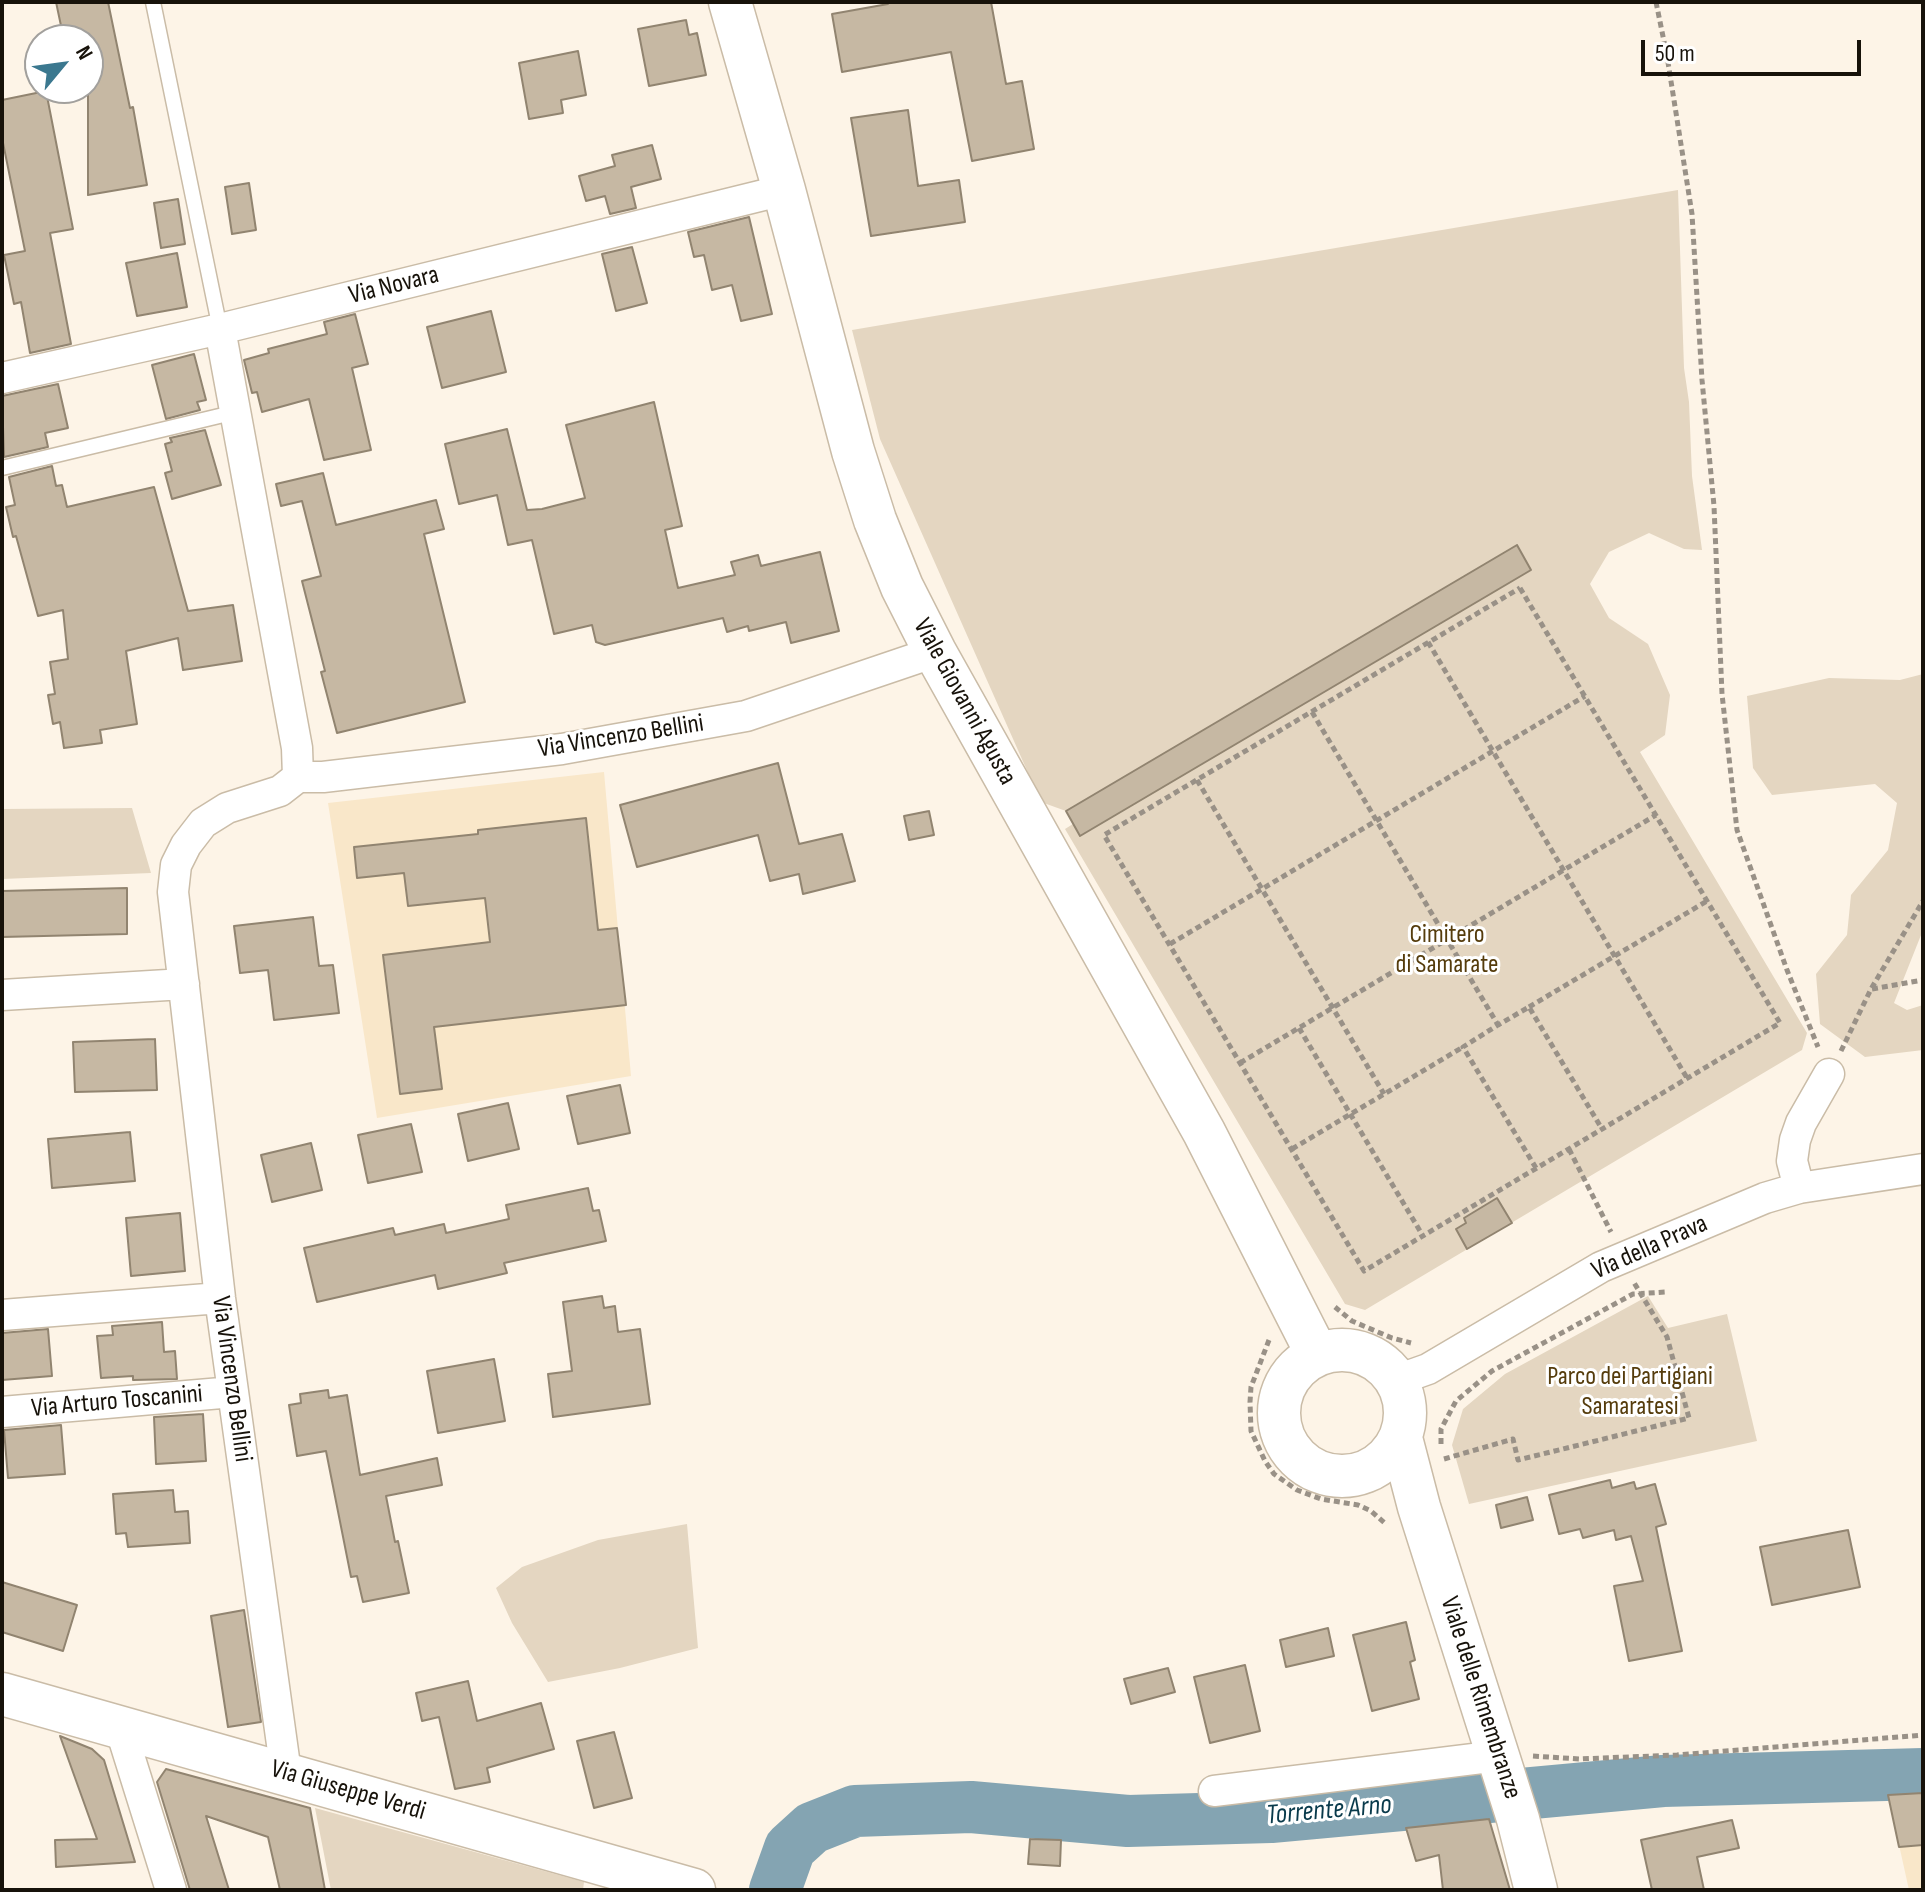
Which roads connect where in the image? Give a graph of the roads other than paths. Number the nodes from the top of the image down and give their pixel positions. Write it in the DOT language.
graph roads {
  1 [pos="153,2"];
  2 [pos="730,2"];
  3 [pos="784,190"];
  4 [pos="220,329"];
  5 [pos="2,378"];
  6 [pos="236,412"];
  7 [pos="2,468"];
  8 [pos="935,652"];
  9 [pos="298,777"];
  10 [pos="184,984"];
  11 [pos="2,995"];
  12 [pos="1829,1074"];
  13 [pos="1923,1169"];
  14 [pos="1799,1188"];
  15 [pos="220,1298"];
  16 [pos="2,1315"];
  17 [pos="1317,1354"];
  18 [pos="1397,1380"];
  19 [pos="233,1392"];
  20 [pos="2,1412"];
  21 [pos="1401,1438"];
  22 [pos="1361,1474"];
  23 [pos="1419,1507"];
  24 [pos="2,1694"];
  25 [pos="120,1727"];
  26 [pos="1515,1762"];
  27 [pos="286,1773"];
  28 [pos="1214,1791"];
  29 [pos="171,1890"];
  30 [pos="694,1890"];
  31 [pos="1536,1890"];
  1 -- 4 [label="lane"];
  2 -- 3 [label="street, Viale Giovanni Agusta"];
  3 -- 4 [label="street, Via Novara"];
  3 -- 8 [label="street, Viale Giovanni Agusta"];
  4 -- 5 [label="street, Via Novara"];
  4 -- 6 [label="street"];
  6 -- 7 [label="lane"];
  6 -- 9 [label="street"];
  8 -- 9 [label="street, Via Vincenzo Bellini"];
  8 -- 17 [label="street, Viale Giovanni Agusta"];
  9 -- 10 [label="street, Via Vincenzo Bellini"];
  10 -- 11 [label="street"];
  10 -- 15 [label="street, Via Vincenzo Bellini"];
  12 -- 14 [label="street"];
  13 -- 14 [label="street, Via della Prava"];
  14 -- 18 [label="street, Via della Prava"];
  15 -- 16 [label="street"];
  15 -- 19 [label="street, Via Vincenzo Bellini"];
  17 -- 18 [label="street"];
  17 -- 22 [label="street"];
  18 -- 21 [label="street"];
  19 -- 20 [label="street, Via Arturo Toscanini"];
  19 -- 27 [label="street, Via Vincenzo Bellini"];
  21 -- 22 [label="street"];
  21 -- 23 [label="street, Viale delle Rimembranze"];
  22 -- 23 [label="street"];
  23 -- 26 [label="street, Viale delle Rimembranze"];
  24 -- 25 [label="street, Via Giuseppe Verdi"];
  25 -- 27 [label="street, Via Giuseppe Verdi"];
  25 -- 29 [label="street"];
  26 -- 28 [label="street"];
  26 -- 31 [label="street, Viale delle Rimembranze"];
  27 -- 30 [label="street, Via Giuseppe Verdi"];
}
